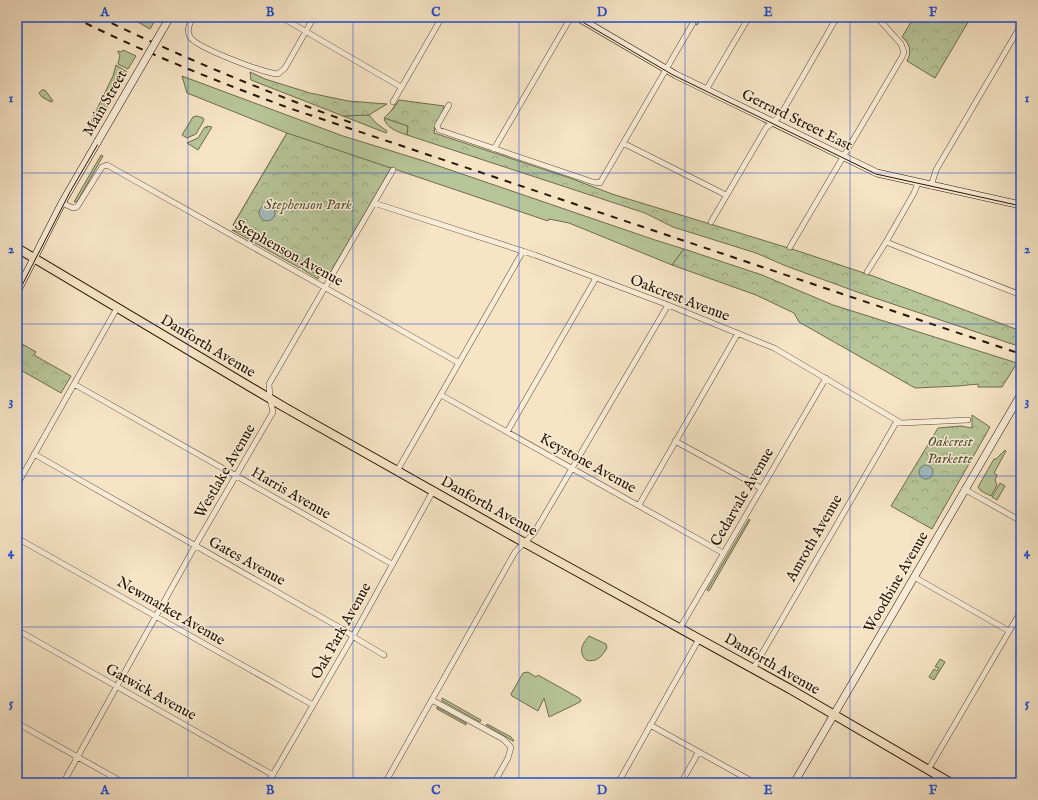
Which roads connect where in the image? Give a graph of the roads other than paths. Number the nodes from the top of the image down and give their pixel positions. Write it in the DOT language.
graph roads {
  1 [pos="170,17"];
  2 [pos="194,17"];
  3 [pos="281,17"];
  4 [pos="314,17"];
  5 [pos="442,17"];
  6 [pos="571,17"];
  7 [pos="577,17"];
  8 [pos="749,17"];
  9 [pos="837,17"];
  10 [pos="877,17"];
  11 [pos="693,23"];
  12 [pos="1021,25"];
  13 [pos="306,32"];
  14 [pos="666,69"];
  15 [pos="401,87"];
  16 [pos="706,90"];
  17 [pos="392,102"];
  18 [pos="449,105"];
  19 [pos="772,122"];
  20 [pos="623,143"];
  21 [pos="494,149"];
  22 [pos="843,157"];
  23 [pos="393,170"];
  24 [pos="918,183"];
  25 [pos="932,186"];
  26 [pos="726,195"];
  27 [pos="62,203"];
  28 [pos="374,203"];
  29 [pos="1021,205"];
  30 [pos="711,222"];
  31 [pos="886,242"];
  32 [pos="790,247"];
  33 [pos="17,248"];
  34 [pos="523,251"];
  35 [pos="34,258"];
  36 [pos="867,272"];
  37 [pos="596,278"];
  38 [pos="325,288"];
  39 [pos="17,292"];
  40 [pos="1021,295"];
  41 [pos="668,305"];
  42 [pos="117,308"];
  43 [pos="738,333"];
  44 [pos="459,363"];
  45 [pos="826,378"];
  46 [pos="74,384"];
  47 [pos="1021,394"];
  48 [pos="441,395"];
  49 [pos="270,399"];
  50 [pos="968,420"];
  51 [pos="897,421"];
  52 [pos="507,432"];
  53 [pos="675,441"];
  54 [pos="34,454"];
  55 [pos="573,468"];
  56 [pos="397,471"];
  57 [pos="236,475"];
  58 [pos="17,485"];
  59 [pos="761,488"];
  60 [pos="964,489"];
  61 [pos="433,491"];
  62 [pos="638,505"];
  63 [pos="1021,521"];
  64 [pos="17,538"];
  65 [pos="525,543"];
  66 [pos="196,546"];
  67 [pos="723,553"];
  68 [pos="392,564"];
  69 [pos="914,577"];
  70 [pos="1021,611"];
  71 [pos="157,617"];
  72 [pos="680,628"];
  73 [pos="17,630"];
  74 [pos="1009,631"];
  75 [pos="353,636"];
  76 [pos="698,639"];
  77 [pos="384,655"];
  78 [pos="753,669"];
  79 [pos="117,687"];
  80 [pos="432,700"];
  81 [pos="313,705"];
  82 [pos="834,715"];
  83 [pos="17,722"];
  84 [pos="650,725"];
  85 [pos="698,752"];
  86 [pos="78,757"];
  87 [pos="928,770"];
  88 [pos="273,775"];
  89 [pos="63,783"];
  90 [pos="124,783"];
  91 [pos="268,783"];
  92 [pos="385,783"];
  93 [pos="494,783"];
  94 [pos="618,783"];
  95 [pos="681,783"];
  96 [pos="755,783"];
  97 [pos="794,783"];
  98 [pos="950,783"];
  1 -- 27 [label="main road, Main Street, bridge"];
  2 -- 13 [label="street"];
  3 -- 13 [label="street"];
  4 -- 13 [label="street"];
  5 -- 15 [label="street"];
  6 -- 21 [label="street"];
  7 -- 14 [label="main road, Gerrard Street East"];
  8 -- 16 [label="street"];
  9 -- 19 [label="street"];
  10 -- 22 [label="street"];
  11 -- 14 [label="street"];
  12 -- 25 [label="street"];
  13 -- 15 [label="street"];
  14 -- 16 [label="main road, Gerrard Street East"];
  14 -- 20 [label="street"];
  15 -- 17 [label="street"];
  16 -- 19 [label="main road, Gerrard Street East"];
  18 -- 21 [label="street"];
  19 -- 22 [label="main road, Gerrard Street East"];
  19 -- 26 [label="street"];
  20 -- 21 [label="street"];
  20 -- 26 [label="street"];
  22 -- 24 [label="main road, Gerrard Street East"];
  22 -- 32 [label="street"];
  23 -- 28 [label="street, Westlake Avenue"];
  24 -- 25 [label="main road, Gerrard Street East"];
  24 -- 31 [label="street"];
  25 -- 29 [label="main road, Gerrard Street East"];
  26 -- 30 [label="street"];
  27 -- 35 [label="main road, Main Street"];
  27 -- 38 [label="street, Stephenson Avenue"];
  28 -- 34 [label="street, Oakcrest Avenue"];
  28 -- 38 [label="street, Westlake Avenue"];
  31 -- 36 [label="street"];
  31 -- 40 [label="street"];
  33 -- 35 [label="main road, Danforth Avenue"];
  34 -- 37 [label="street, Oakcrest Avenue"];
  34 -- 44 [label="street"];
  35 -- 39 [label="main road, Main Street"];
  35 -- 42 [label="main road, Danforth Avenue"];
  37 -- 41 [label="street, Oakcrest Avenue"];
  37 -- 52 [label="street"];
  38 -- 44 [label="street, Stephenson Avenue"];
  38 -- 49 [label="street, Westlake Avenue"];
  41 -- 43 [label="street, Oakcrest Avenue"];
  41 -- 55 [label="street"];
  42 -- 46 [label="street"];
  42 -- 49 [label="main road, Danforth Avenue"];
  43 -- 45 [label="street, Oakcrest Avenue"];
  43 -- 53 [label="street"];
  44 -- 48 [label="street"];
  45 -- 51 [label="street, Oakcrest Avenue"];
  45 -- 59 [label="street, Cedarvale Avenue"];
  46 -- 54 [label="street"];
  46 -- 57 [label="street, Harris Avenue"];
  47 -- 60 [label="main road, Woodbine Avenue"];
  48 -- 52 [label="street, Keystone Avenue"];
  48 -- 56 [label="street"];
  49 -- 56 [label="main road, Danforth Avenue"];
  49 -- 57 [label="street, Westlake Avenue"];
  50 -- 51 [label="street, Oakcrest Avenue"];
  51 -- 78 [label="street, Amroth Avenue"];
  52 -- 55 [label="street, Keystone Avenue"];
  53 -- 59 [label="street"];
  53 -- 62 [label="street"];
  54 -- 58 [label="street"];
  54 -- 66 [label="street, Gates Avenue"];
  55 -- 62 [label="street, Keystone Avenue"];
  55 -- 65 [label="street"];
  56 -- 61 [label="main road, Danforth Avenue"];
  57 -- 66 [label="street, Westlake Avenue"];
  57 -- 68 [label="street, Harris Avenue"];
  59 -- 67 [label="street, Cedarvale Avenue"];
  60 -- 63 [label="street"];
  60 -- 69 [label="main road, Woodbine Avenue"];
  61 -- 65 [label="main road, Danforth Avenue"];
  61 -- 68 [label="street, Oak Park Avenue"];
  62 -- 67 [label="street, Keystone Avenue"];
  64 -- 71 [label="street, Newmarket Avenue"];
  65 -- 72 [label="main road, Danforth Avenue"];
  65 -- 80 [label="street"];
  66 -- 71 [label="street, Westlake Avenue"];
  66 -- 75 [label="street, Gates Avenue"];
  67 -- 72 [label="street, Cedarvale Avenue"];
  68 -- 75 [label="street, Oak Park Avenue"];
  69 -- 74 [label="street"];
  69 -- 82 [label="main road, Woodbine Avenue"];
  70 -- 74 [label="street"];
  71 -- 79 [label="street, Westlake Avenue"];
  71 -- 81 [label="street, Newmarket Avenue"];
  72 -- 76 [label="main road, Danforth Avenue"];
  73 -- 79 [label="street, Gatwick Avenue"];
  74 -- 87 [label="street"];
  75 -- 77 [label="street, Gates Avenue"];
  75 -- 81 [label="street, Oak Park Avenue"];
  76 -- 78 [label="main road, Danforth Avenue"];
  76 -- 84 [label="street"];
  78 -- 82 [label="main road, Danforth Avenue"];
  79 -- 86 [label="street, Westlake Avenue"];
  79 -- 88 [label="street, Gatwick Avenue"];
  80 -- 92 [label="street"];
  80 -- 93 [label="street"];
  81 -- 88 [label="street, Oak Park Avenue"];
  82 -- 87 [label="main road, Danforth Avenue"];
  82 -- 97 [label="main road, Woodbine Avenue"];
  83 -- 86 [label="street"];
  84 -- 85 [label="street"];
  84 -- 94 [label="street"];
  85 -- 95 [label="street"];
  85 -- 96 [label="street"];
  86 -- 89 [label="street, Westlake Avenue"];
  86 -- 90 [label="street"];
  87 -- 98 [label="main road, Danforth Avenue"];
  88 -- 91 [label="street, Oak Park Avenue"];
}
